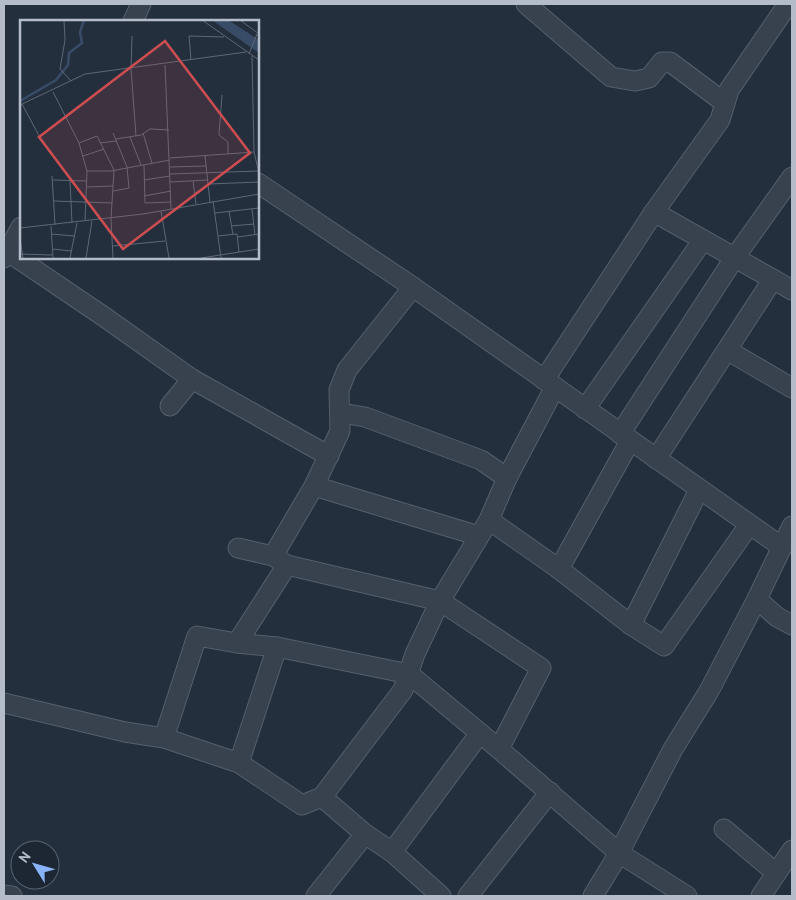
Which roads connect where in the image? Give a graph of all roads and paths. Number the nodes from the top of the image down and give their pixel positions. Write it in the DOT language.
graph roads {
  1 [pos="141,4"];
  2 [pos="526,4"];
  3 [pos="788,4"];
  4 [pos="133,20"];
  5 [pos="725,103"];
  6 [pos="792,177"];
  7 [pos="259,184"];
  8 [pos="654,212"];
  9 [pos="20,228"];
  10 [pos="703,240"];
  11 [pos="5,253"];
  12 [pos="735,257"];
  13 [pos="773,279"];
  14 [pos="413,287"];
  15 [pos="792,290"];
  16 [pos="727,350"];
  17 [pos="192,379"];
  18 [pos="549,384"];
  19 [pos="792,388"];
  20 [pos="170,406"];
  21 [pos="585,408"];
  22 [pos="341,413"];
  23 [pos="625,437"];
  24 [pos="329,456"];
  25 [pos="656,459"];
  26 [pos="507,478"];
  27 [pos="314,486"];
  28 [pos="699,490"];
  29 [pos="749,525"];
  30 [pos="792,526"];
  31 [pos="484,528"];
  32 [pos="782,547"];
  33 [pos="238,548"];
  34 [pos="280,560"];
  35 [pos="558,569"];
  36 [pos="757,599"];
  37 [pos="440,601"];
  38 [pos="631,624"];
  39 [pos="792,625"];
  40 [pos="237,643"];
  41 [pos="277,647"];
  42 [pos="408,674"];
  43 [pos="4,703"];
  44 [pos="480,733"];
  45 [pos="164,738"];
  46 [pos="499,749"];
  47 [pos="239,763"];
  48 [pos="550,792"];
  49 [pos="322,797"];
  50 [pos="724,830"];
  51 [pos="365,834"];
  52 [pos="792,850"];
  53 [pos="392,852"];
  54 [pos="619,853"];
  55 [pos="776,872"];
  56 [pos="4,895"];
  57 [pos="12,896"];
  58 [pos="316,896"];
  59 [pos="441,896"];
  60 [pos="468,896"];
  61 [pos="593,896"];
  62 [pos="687,896"];
  63 [pos="761,896"];
  1 -- 4 [label="street"];
  2 -- 5 [label="street"];
  3 -- 5 [label="street"];
  5 -- 8 [label="street"];
  6 -- 12 [label="street"];
  7 -- 14 [label="street"];
  8 -- 10 [label="street"];
  8 -- 18 [label="street"];
  9 -- 11 [label="street"];
  10 -- 12 [label="street"];
  10 -- 21 [label="street"];
  11 -- 17 [label="street"];
  12 -- 13 [label="street"];
  12 -- 23 [label="street"];
  13 -- 15 [label="street"];
  13 -- 16 [label="street"];
  14 -- 18 [label="street"];
  14 -- 22 [label="street"];
  16 -- 19 [label="street"];
  16 -- 25 [label="street"];
  17 -- 20 [label="street"];
  17 -- 24 [label="street"];
  18 -- 21 [label="street"];
  18 -- 26 [label="street"];
  21 -- 23 [label="street"];
  22 -- 24 [label="street"];
  22 -- 26 [label="street"];
  23 -- 25 [label="street"];
  23 -- 35 [label="street"];
  24 -- 27 [label="street"];
  25 -- 28 [label="street"];
  26 -- 31 [label="street"];
  27 -- 31 [label="street"];
  27 -- 34 [label="street"];
  28 -- 29 [label="street"];
  28 -- 38 [label="street"];
  29 -- 32 [label="street"];
  29 -- 38 [label="street"];
  30 -- 32 [label="street"];
  31 -- 35 [label="street"];
  31 -- 37 [label="street"];
  32 -- 36 [label="street"];
  33 -- 34 [label="street"];
  34 -- 37 [label="street"];
  34 -- 40 [label="street"];
  35 -- 38 [label="street"];
  36 -- 39 [label="street"];
  36 -- 54 [label="street"];
  37 -- 42 [label="street"];
  37 -- 46 [label="street"];
  40 -- 41 [label="street"];
  40 -- 45 [label="street"];
  41 -- 42 [label="street"];
  41 -- 47 [label="street"];
  42 -- 44 [label="street"];
  42 -- 49 [label="street"];
  43 -- 45 [label="street"];
  44 -- 46 [label="street"];
  44 -- 53 [label="street"];
  45 -- 47 [label="street"];
  46 -- 48 [label="street"];
  47 -- 49 [label="street"];
  48 -- 54 [label="street"];
  48 -- 60 [label="street"];
  49 -- 51 [label="street"];
  50 -- 55 [label="street"];
  51 -- 53 [label="street"];
  51 -- 58 [label="street"];
  52 -- 55 [label="street"];
  53 -- 59 [label="street"];
  54 -- 61 [label="street"];
  54 -- 62 [label="street"];
  55 -- 63 [label="street"];
  56 -- 57 [label="street"];
}
